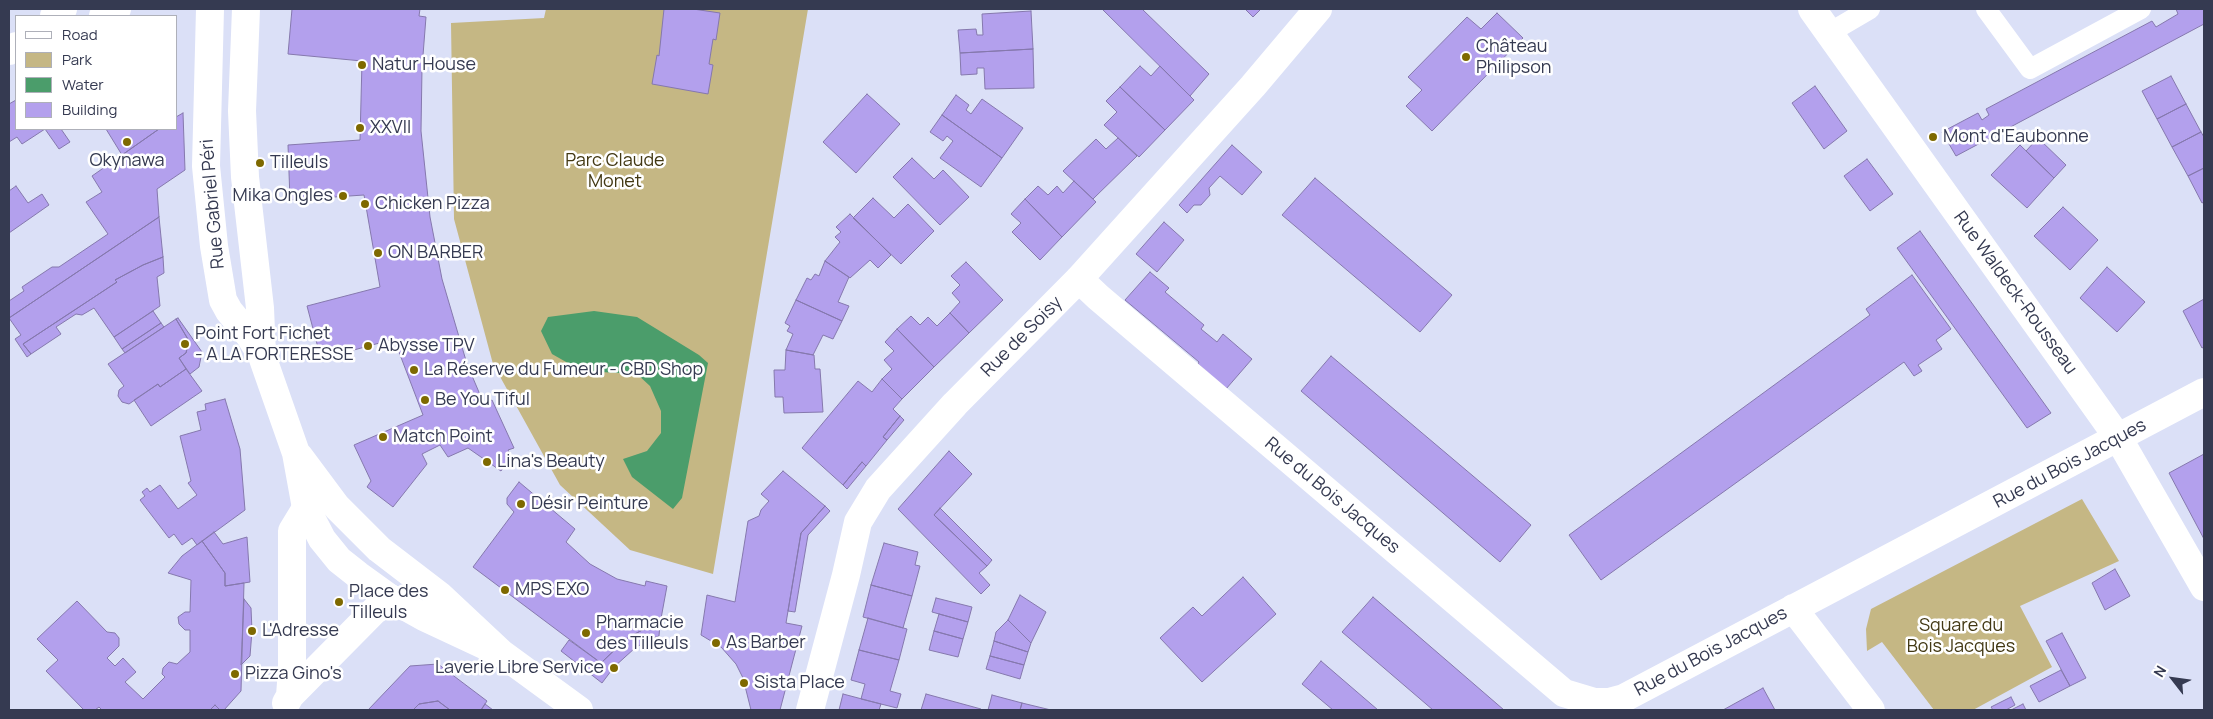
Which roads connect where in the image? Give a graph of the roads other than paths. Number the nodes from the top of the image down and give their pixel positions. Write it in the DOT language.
graph roads {
  1 [pos="117,9"];
  2 [pos="210,9"];
  3 [pos="246,9"];
  4 [pos="1318,9"];
  5 [pos="1812,9"];
  6 [pos="1870,9"];
  7 [pos="1986,9"];
  8 [pos="2141,9"];
  9 [pos="105,15"];
  10 [pos="1829,33"];
  11 [pos="1079,279"];
  12 [pos="262,356"];
  13 [pos="2204,392"];
  14 [pos="2119,439"];
  15 [pos="315,499"];
  16 [pos="2204,587"];
  17 [pos="390,598"];
  18 [pos="1793,608"];
  19 [pos="501,653"];
  20 [pos="285,703"];
  21 [pos="579,710"];
  22 [pos="810,710"];
  23 [pos="1870,710"];
  1 -- 9 [label="street"];
  2 -- 12 [label="street, Rue Gabriel Péri"];
  3 -- 12 [label="street, Rue Gabriel Péri"];
  4 -- 11 [label="street, Rue de Soisy"];
  5 -- 10 [label="street, Rue Waldeck-Rousseau"];
  6 -- 10 [label="lane"];
  7 -- 8 [label="lane"];
  10 -- 14 [label="street, Rue Waldeck-Rousseau"];
  11 -- 18 [label="street, Rue du Bois Jacques"];
  11 -- 22 [label="street, Rue de Soisy"];
  12 -- 15 [label="street, Rue Gabriel Péri"];
  13 -- 14 [label="street, Rue du Bois Jacques"];
  14 -- 16 [label="street, Rue Waldeck-Rousseau"];
  14 -- 18 [label="street, Rue du Bois Jacques"];
  15 -- 17 [label="street, Rue Gabriel Péri"];
  15 -- 19 [label="street"];
  15 -- 20 [label="street"];
  17 -- 19 [label="street, Rue Gabriel Péri"];
  17 -- 20 [label="street"];
  18 -- 23 [label="street"];
  19 -- 21 [label="street"];
}
